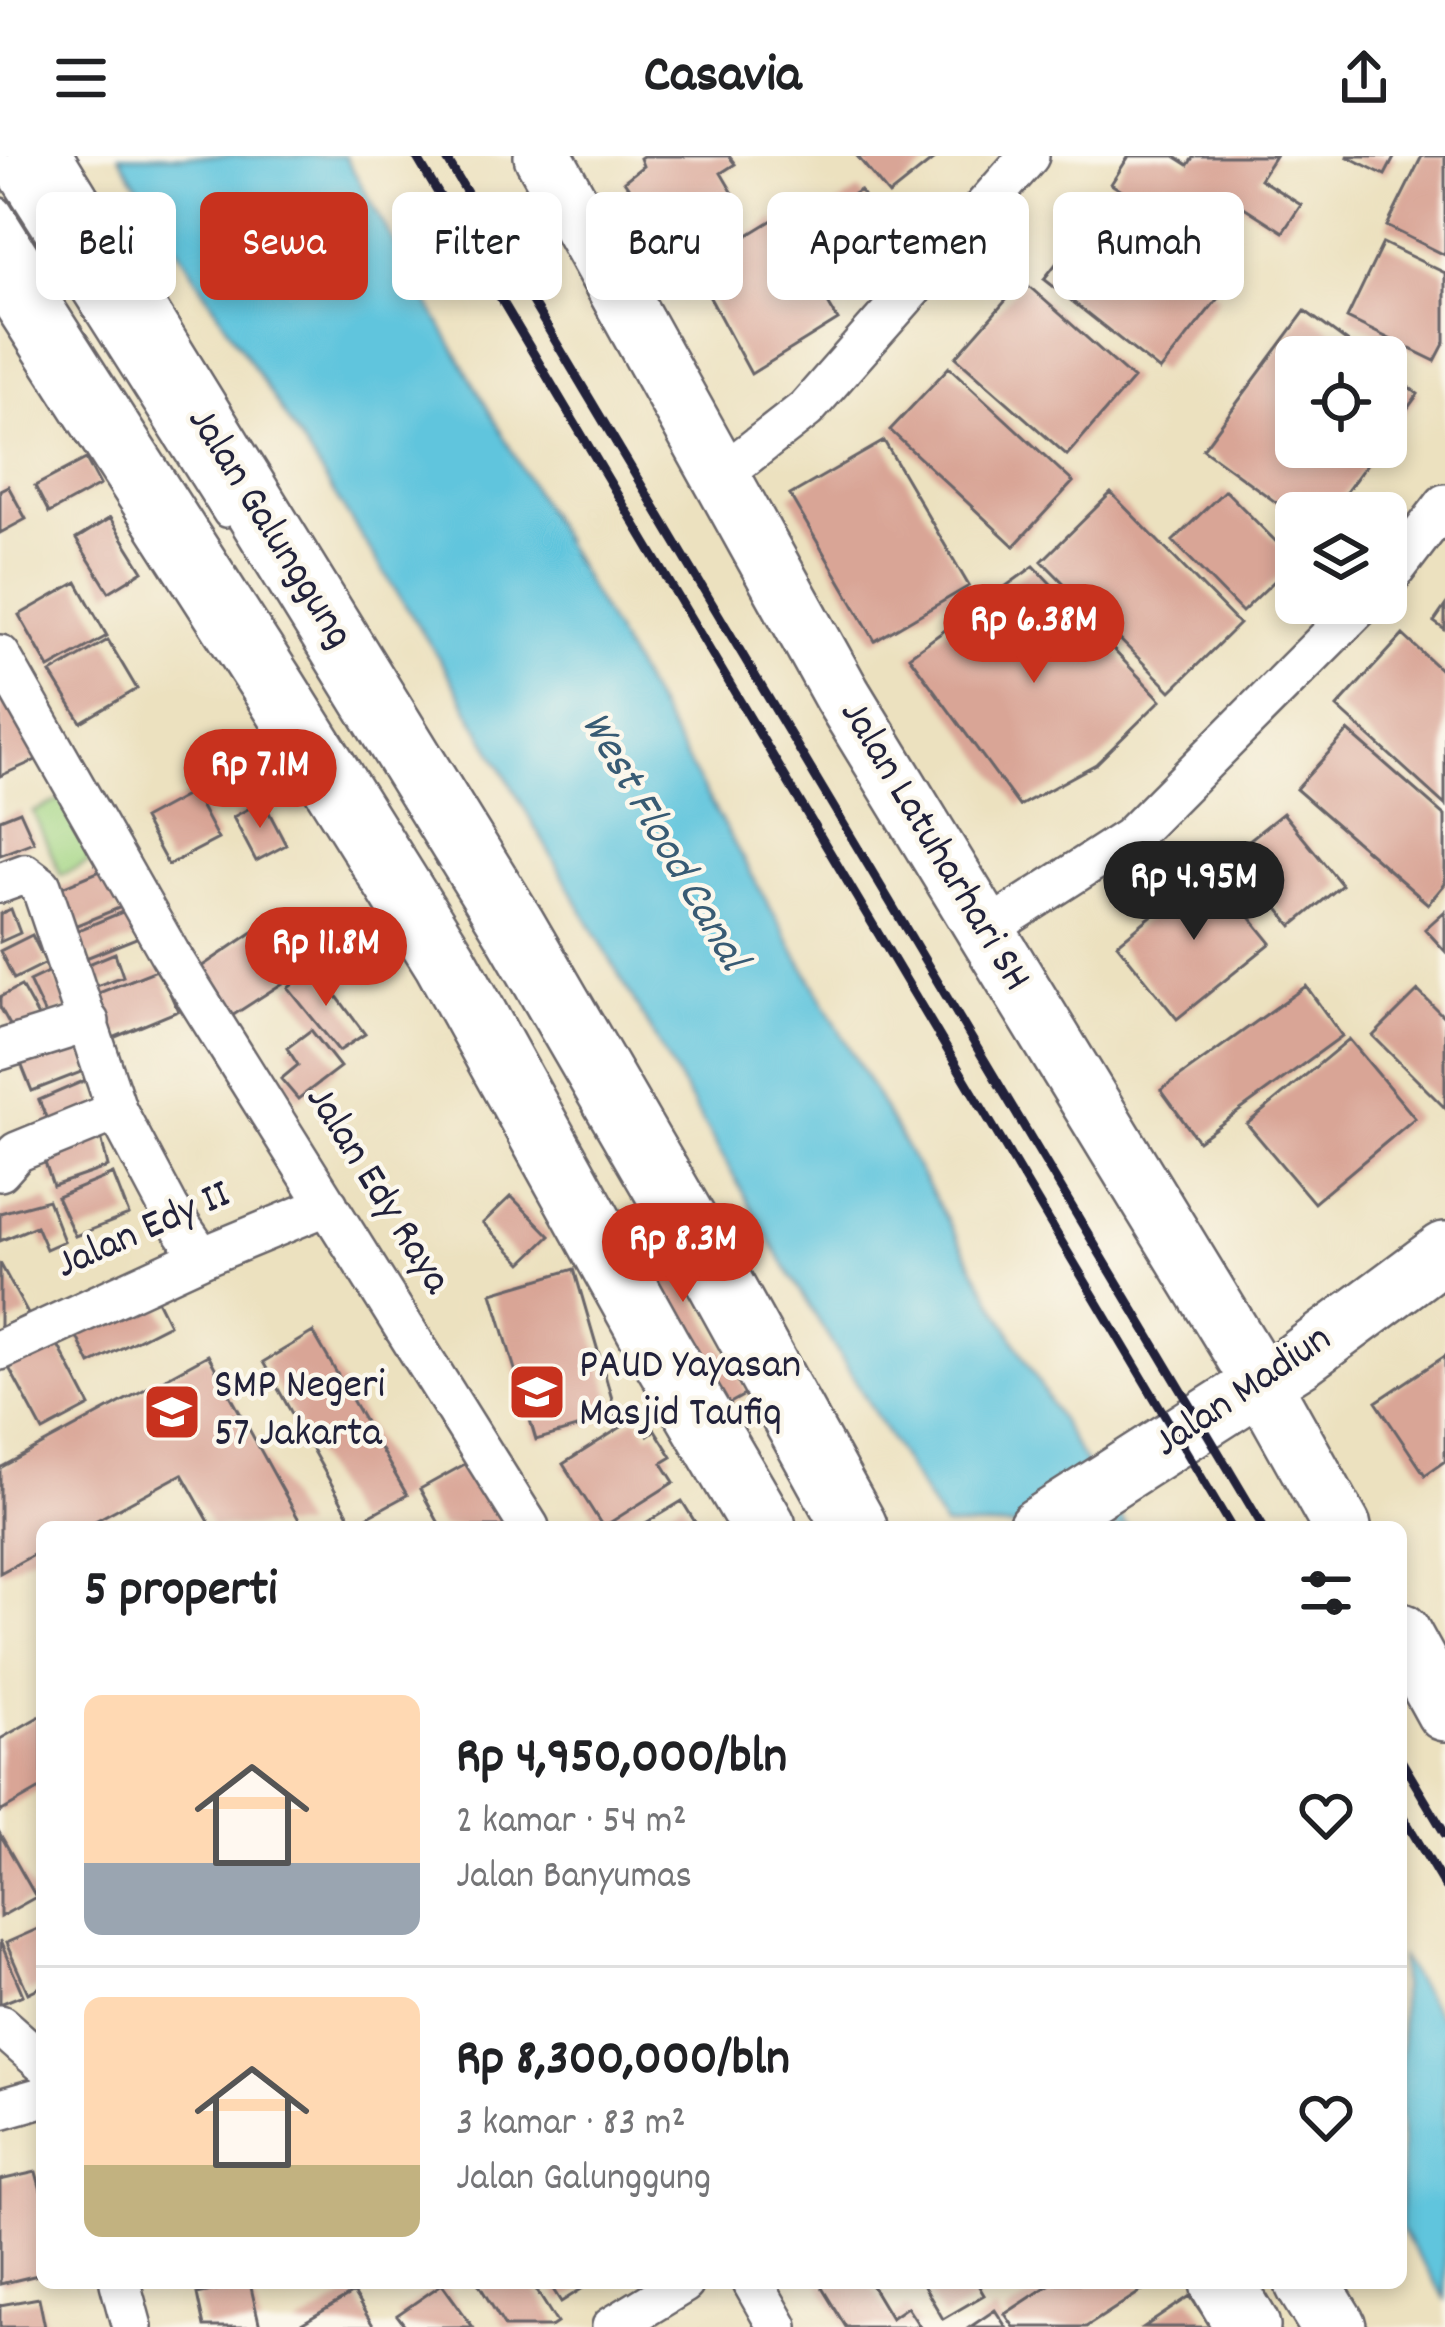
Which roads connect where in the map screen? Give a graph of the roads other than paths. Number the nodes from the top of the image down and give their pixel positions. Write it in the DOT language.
graph roads {
  1 [pos="39,156"];
  2 [pos="542,156"];
  3 [pos="1029,156"];
  4 [pos="0,162"];
  5 [pos="0,209"];
  6 [pos="18,263"];
  7 [pos="720,476"];
  8 [pos="1445,504"];
  9 [pos="242,543"];
  10 [pos="1407,554"];
  11 [pos="1342,624"];
  12 [pos="340,646"];
  13 [pos="0,656"];
  14 [pos="275,689"];
  15 [pos="406,795"];
  16 [pos="0,883"];
  17 [pos="983,932"];
  18 [pos="89,1022"];
  19 [pos="0,1050"];
  20 [pos="117,1112"];
  21 [pos="563,1127"];
  22 [pos="0,1171"];
  23 [pos="328,1205"];
  24 [pos="1445,1251"];
  25 [pos="202,1257"];
  26 [pos="0,1350"];
  27 [pos="1262,1384"];
  28 [pos="525,1521"];
  29 [pos="784,1521"];
  30 [pos="812,1521"];
  31 [pos="1047,1521"];
  32 [pos="1339,1521"];
  33 [pos="1407,1644"];
  34 [pos="1445,1712"];
  35 [pos="0,2025"];
  36 [pos="36,2057"];
  37 [pos="36,2099"];
  38 [pos="0,2109"];
  39 [pos="122,2289"];
  40 [pos="674,2289"];
  41 [pos="756,2289"];
  42 [pos="1226,2289"];
  43 [pos="1311,2289"];
  44 [pos="132,2327"];
  45 [pos="612,2327"];
  46 [pos="778,2327"];
  47 [pos="1248,2327"];
  48 [pos="1334,2327"];
  1 -- 12 [label="main road, Jalan Galunggung"];
  2 -- 7 [label="street, Jalan Latuharhari SH"];
  3 -- 7 [label="street"];
  4 -- 9 [label="lane"];
  5 -- 6 [label="lane"];
  6 -- 14 [label="main road, Jalan Galunggung"];
  7 -- 17 [label="street, Jalan Latuharhari SH"];
  8 -- 10 [label="street"];
  11 -- 17 [label="street"];
  12 -- 14 [label="main road"];
  12 -- 30 [label="main road, Jalan Galunggung"];
  13 -- 23 [label="street, Jalan Edy Raya"];
  14 -- 30 [label="main road, Jalan Galunggung"];
  15 -- 30 [label="lane"];
  16 -- 18 [label="street"];
  17 -- 27 [label="street, Jalan Latuharhari SH"];
  18 -- 19 [label="street"];
  18 -- 20 [label="street"];
  20 -- 22 [label="street"];
  20 -- 25 [label="street"];
  21 -- 29 [label="lane"];
  23 -- 25 [label="street, Jalan Edy II"];
  23 -- 28 [label="street, Jalan Edy Raya"];
  24 -- 27 [label="street, Jalan Madiun"];
  25 -- 26 [label="street, Jalan Edy II"];
  27 -- 31 [label="street, Jalan Madiun"];
  27 -- 32 [label="street, Jalan Latuharhari SH"];
  33 -- 34 [label="street"];
  35 -- 36 [label="street"];
  37 -- 38 [label="street"];
  39 -- 44 [label="street"];
  40 -- 45 [label="street"];
  41 -- 46 [label="street"];
  42 -- 47 [label="main road"];
  43 -- 48 [label="main road"];
}
